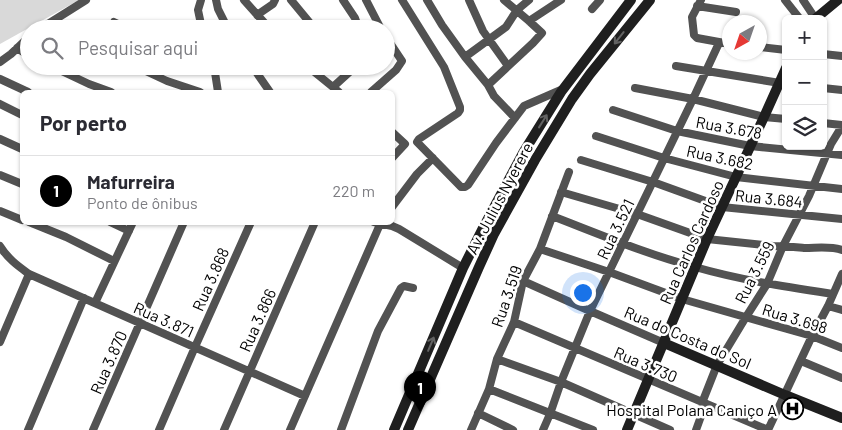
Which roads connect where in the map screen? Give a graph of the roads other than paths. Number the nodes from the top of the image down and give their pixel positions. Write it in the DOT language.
graph roads {
  1 [pos="86,0"];
  2 [pos="201,0"];
  3 [pos="216,0"];
  4 [pos="244,0"];
  5 [pos="275,0"];
  6 [pos="291,0"];
  7 [pos="343,0"];
  8 [pos="366,0"];
  9 [pos="402,0"];
  10 [pos="427,0"];
  11 [pos="469,0"];
  12 [pos="504,0"];
  13 [pos="529,0"];
  14 [pos="561,0"];
  15 [pos="631,0"];
  16 [pos="650,0"];
  17 [pos="785,0"];
  18 [pos="803,0"];
  19 [pos="838,0"];
  20 [pos="598,1"];
  21 [pos="699,3"];
  22 [pos="592,9"];
  23 [pos="517,10"];
  24 [pos="736,12"];
  25 [pos="257,15"];
  26 [pos="797,15"];
  27 [pos="812,15"];
  28 [pos="820,15"];
  29 [pos="57,20"];
  30 [pos="200,20"];
  31 [pos="224,20"];
  32 [pos="262,20"];
  33 [pos="308,20"];
  34 [pos="356,20"];
  35 [pos="376,20"];
  36 [pos="530,21"];
  37 [pos="488,40"];
  38 [pos="719,43"];
  39 [pos="722,43"];
  40 [pos="20,45"];
  41 [pos="17,48"];
  42 [pos="767,48"];
  43 [pos="20,50"];
  44 [pos="782,50"];
  45 [pos="395,52"];
  46 [pos="827,54"];
  47 [pos="842,56"];
  48 [pos="465,57"];
  49 [pos="0,62"];
  50 [pos="508,66"];
  51 [pos="676,66"];
  52 [pos="395,71"];
  53 [pos="706,72"];
  54 [pos="70,75"];
  55 [pos="154,75"];
  56 [pos="215,75"];
  57 [pos="258,75"];
  58 [pos="318,75"];
  59 [pos="345,75"];
  60 [pos="390,75"];
  61 [pos="0,79"];
  62 [pos="782,84"];
  63 [pos="488,85"];
  64 [pos="565,88"];
  65 [pos="635,88"];
  66 [pos="827,88"];
  67 [pos="24,90"];
  68 [pos="105,90"];
  69 [pos="194,90"];
  70 [pos="218,90"];
  71 [pos="269,90"];
  72 [pos="336,90"];
  73 [pos="373,90"];
  74 [pos="842,90"];
  75 [pos="693,99"];
  76 [pos="0,104"];
  77 [pos="614,110"];
  78 [pos="20,114"];
  79 [pos="515,118"];
  80 [pos="764,118"];
  81 [pos="782,119"];
  82 [pos="827,124"];
  83 [pos="842,126"];
  84 [pos="678,132"];
  85 [pos="395,135"];
  86 [pos="596,136"];
  87 [pos="0,139"];
  88 [pos="750,146"];
  89 [pos="20,148"];
  90 [pos="827,154"];
  91 [pos="395,155"];
  92 [pos="842,155"];
  93 [pos="433,158"];
  94 [pos="664,158"];
  95 [pos="581,160"];
  96 [pos="568,172"];
  97 [pos="0,176"];
  98 [pos="736,177"];
  99 [pos="653,182"];
  100 [pos="20,183"];
  101 [pos="814,185"];
  102 [pos="842,189"];
  103 [pos="561,192"];
  104 [pos="395,203"];
  105 [pos="722,207"];
  106 [pos="0,211"];
  107 [pos="637,214"];
  108 [pos="800,215"];
  109 [pos="552,216"];
  110 [pos="20,219"];
  111 [pos="842,219"];
  112 [pos="36,225"];
  113 [pos="116,225"];
  114 [pos="131,225"];
  115 [pos="183,225"];
  116 [pos="250,225"];
  117 [pos="314,225"];
  118 [pos="377,225"];
  119 [pos="387,225"];
  120 [pos="128,231"];
  121 [pos="707,239"];
  122 [pos="623,244"];
  123 [pos="0,246"];
  124 [pos="783,246"];
  125 [pos="540,249"];
  126 [pos="842,250"];
  127 [pos="114,261"];
  128 [pos="464,268"];
  129 [pos="695,268"];
  130 [pos="609,272"];
  131 [pos="29,274"];
  132 [pos="841,276"];
  133 [pos="524,281"];
  134 [pos="767,284"];
  135 [pos="413,288"];
  136 [pos="833,294"];
  137 [pos="84,298"];
  138 [pos="682,299"];
  139 [pos="95,303"];
  140 [pos="828,306"];
  141 [pos="842,310"];
  142 [pos="590,311"];
  143 [pos="746,317"];
  144 [pos="514,322"];
  145 [pos="140,323"];
  146 [pos="812,336"];
  147 [pos="0,342"];
  148 [pos="664,343"];
  149 [pos="194,347"];
  150 [pos="575,348"];
  151 [pos="842,348"];
  152 [pos="497,359"];
  153 [pos="801,361"];
  154 [pos="717,365"];
  155 [pos="249,371"];
  156 [pos="842,378"];
  157 [pos="649,380"];
  158 [pos="560,382"];
  159 [pos="489,389"];
  160 [pos="785,395"];
  161 [pos="305,396"];
  162 [pos="702,403"];
  163 [pos="478,413"];
  164 [pos="550,414"];
  165 [pos="634,415"];
  166 [pos="842,418"];
  167 [pos="28,430"];
  168 [pos="93,430"];
  169 [pos="159,430"];
  170 [pos="224,430"];
  171 [pos="290,430"];
  172 [pos="341,430"];
  173 [pos="394,430"];
  174 [pos="408,430"];
  175 [pos="471,430"];
  176 [pos="513,430"];
  177 [pos="543,430"];
  178 [pos="593,430"];
  179 [pos="628,430"];
  180 [pos="670,430"];
  181 [pos="696,430"];
  182 [pos="768,430"];
  1 -- 29 [label="street"];
  2 -- 30 [label="street"];
  3 -- 31 [label="street"];
  4 -- 25 [label="street"];
  5 -- 25 [label="street"];
  6 -- 33 [label="street"];
  7 -- 34 [label="street"];
  8 -- 35 [label="street"];
  9 -- 93 [label="street"];
  10 -- 48 [label="street"];
  11 -- 37 [label="street"];
  12 -- 23 [label="street"];
  13 -- 23 [label="street"];
  14 -- 36 [label="street"];
  15 -- 64 [label="main road, Av. Julius Nyerere"];
  16 -- 174 [label="main road, Av. Julius Nyerere, one-way"];
  17 -- 26 [label="street"];
  18 -- 27 [label="street"];
  19 -- 28 [label="main road"];
  20 -- 22 [label="street"];
  21 -- 24 [label="street"];
  21 -- 38 [label="street"];
  23 -- 36 [label="street"];
  23 -- 37 [label="street"];
  25 -- 32 [label="street"];
  36 -- 50 [label="street"];
  37 -- 48 [label="street"];
  37 -- 50 [label="street"];
  38 -- 39 [label="street"];
  38 -- 53 [label="street, Rua 3.521"];
  40 -- 41 [label="street"];
  41 -- 43 [label="street"];
  41 -- 49 [label="street"];
  42 -- 44 [label="street"];
  45 -- 52 [label="street"];
  46 -- 47 [label="street"];
  48 -- 63 [label="street"];
  50 -- 63 [label="street"];
  51 -- 53 [label="street"];
  53 -- 62 [label="street"];
  53 -- 75 [label="street, Rua 3.521"];
  54 -- 68 [label="street"];
  55 -- 69 [label="street"];
  56 -- 70 [label="street"];
  57 -- 71 [label="street"];
  58 -- 72 [label="street"];
  59 -- 72 [label="street"];
  60 -- 73 [label="street"];
  61 -- 67 [label="street"];
  62 -- 80 [label="main road, Rua Carlos Cardoso"];
  63 -- 79 [label="street"];
  64 -- 79 [label="street"];
  128 -- 64 [label="main road, Av. Julius Nyerere, one-way"];
  65 -- 75 [label="street"];
  66 -- 74 [label="street"];
  75 -- 80 [label="street"];
  75 -- 84 [label="street, Rua 3.521"];
  76 -- 78 [label="street"];
  77 -- 84 [label="street, Rua 3.678"];
  79 -- 93 [label="street"];
  80 -- 81 [label="street"];
  80 -- 88 [label="main road, Rua Carlos Cardoso"];
  82 -- 83 [label="street"];
  83 -- 90 [label="street, Rua 3.559"];
  84 -- 88 [label="street, Rua 3.678"];
  84 -- 94 [label="street, Rua 3.521"];
  85 -- 91 [label="street"];
  86 -- 94 [label="street, Rua 3.682"];
  87 -- 89 [label="street"];
  88 -- 90 [label="street, Rua 3.678"];
  88 -- 98 [label="main road, Rua Carlos Cardoso"];
  90 -- 92 [label="street, Rua 3.678"];
  90 -- 101 [label="street, Rua 3.559"];
  93 -- 104 [label="street"];
  94 -- 98 [label="street, Rua 3.682"];
  94 -- 99 [label="street, Rua 3.521"];
  95 -- 99 [label="street, Rua 3.684"];
  96 -- 103 [label="street, Rua 3.519"];
  97 -- 100 [label="street"];
  98 -- 101 [label="street, Rua 3.682"];
  98 -- 105 [label="main road, Rua Carlos Cardoso"];
  99 -- 105 [label="street, Rua 3.684"];
  99 -- 107 [label="street, Rua 3.521"];
  101 -- 102 [label="street, Rua 3.682"];
  101 -- 108 [label="street, Rua 3.559"];
  103 -- 107 [label="street"];
  103 -- 109 [label="street, Rua 3.519"];
  105 -- 108 [label="street, Rua 3.684"];
  105 -- 121 [label="main road, Rua Carlos Cardoso"];
  106 -- 110 [label="street"];
  107 -- 121 [label="street"];
  107 -- 122 [label="street, Rua 3.521"];
  108 -- 111 [label="street, Rua 3.684"];
  108 -- 124 [label="street, Rua 3.559"];
  109 -- 122 [label="street"];
  109 -- 125 [label="street, Rua 3.519"];
  112 -- 127 [label="street"];
  113 -- 120 [label="street"];
  114 -- 120 [label="street"];
  115 -- 145 [label="street, Rua 3.870"];
  116 -- 149 [label="street, Rua 3.868"];
  117 -- 155 [label="street, Rua 3.866"];
  118 -- 161 [label="street"];
  119 -- 128 [label="street"];
  120 -- 127 [label="street"];
  121 -- 124 [label="street"];
  121 -- 129 [label="main road, Rua Carlos Cardoso"];
  122 -- 129 [label="street"];
  122 -- 130 [label="street, Rua 3.521"];
  123 -- 131 [label="street, Rua 3.871"];
  124 -- 126 [label="street"];
  124 -- 134 [label="street, Rua 3.559"];
  125 -- 130 [label="street, Rua 3.698"];
  125 -- 133 [label="street, Rua 3.519"];
  127 -- 139 [label="street"];
  173 -- 128 [label="main road, Av. Julius Nyerere, one-way"];
  129 -- 134 [label="street"];
  129 -- 138 [label="main road, Rua Carlos Cardoso"];
  130 -- 138 [label="street, Rua 3.698"];
  130 -- 142 [label="street, Rua 3.521"];
  131 -- 137 [label="street, Rua 3.871"];
  131 -- 147 [label="street"];
  132 -- 136 [label="street"];
  133 -- 142 [label="street, Rua do Costa do Sol"];
  133 -- 144 [label="street, Rua 3.519"];
  134 -- 136 [label="street"];
  134 -- 143 [label="street, Rua 3.559"];
  135 -- 172 [label="street"];
  136 -- 140 [label="street"];
  137 -- 139 [label="street, Rua 3.871"];
  137 -- 167 [label="street"];
  138 -- 143 [label="street, Rua 3.698"];
  138 -- 148 [label="main road, Rua Carlos Cardoso"];
  139 -- 145 [label="street, Rua 3.871"];
  140 -- 141 [label="street"];
  140 -- 146 [label="street"];
  142 -- 148 [label="street, Rua do Costa do Sol"];
  142 -- 150 [label="street, Rua 3.521"];
  143 -- 146 [label="street, Rua 3.698"];
  143 -- 154 [label="street, Rua 3.559"];
  144 -- 150 [label="street, Rua 3.730"];
  144 -- 152 [label="street, Rua 3.519"];
  145 -- 149 [label="street, Rua 3.871"];
  145 -- 168 [label="street, Rua 3.870"];
  146 -- 151 [label="street, Rua 3.698"];
  146 -- 153 [label="street"];
  148 -- 154 [label="main road, Rua do Costa do Sol"];
  148 -- 157 [label="main road, Rua Carlos Cardoso"];
  149 -- 155 [label="street, Rua 3.871"];
  149 -- 169 [label="street, Rua 3.868"];
  150 -- 157 [label="street, Rua 3.730"];
  150 -- 158 [label="street, Rua 3.521"];
  152 -- 158 [label="street"];
  152 -- 159 [label="street, Rua 3.519"];
  153 -- 156 [label="street"];
  153 -- 160 [label="street"];
  154 -- 160 [label="main road, Rua do Costa do Sol"];
  154 -- 162 [label="street, Rua 3.559"];
  155 -- 161 [label="street, Rua 3.871"];
  155 -- 170 [label="street, Rua 3.866"];
  157 -- 162 [label="street, Rua 3.730"];
  157 -- 165 [label="main road, Rua Carlos Cardoso"];
  158 -- 164 [label="street, Rua 3.521"];
  158 -- 165 [label="street"];
  159 -- 163 [label="street, Rua 3.519"];
  159 -- 164 [label="street"];
  160 -- 166 [label="main road, Rua do Costa do Sol"];
  160 -- 182 [label="street"];
  161 -- 171 [label="street"];
  162 -- 181 [label="street, Rua 3.559"];
  162 -- 182 [label="street, Rua 3.730"];
  163 -- 175 [label="street, Rua 3.519"];
  163 -- 176 [label="street"];
  164 -- 177 [label="street, Rua 3.521"];
  164 -- 178 [label="street"];
  165 -- 179 [label="main road, Rua Carlos Cardoso"];
  165 -- 180 [label="street"];
}
